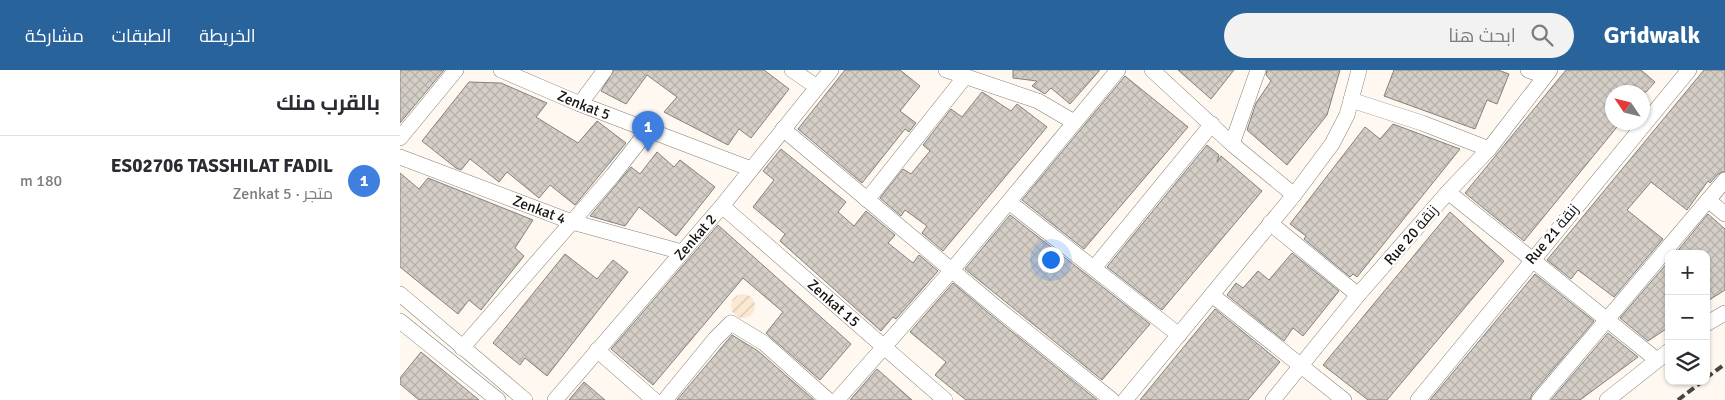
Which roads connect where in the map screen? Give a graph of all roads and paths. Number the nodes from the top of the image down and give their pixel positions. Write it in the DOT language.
graph roads {
  1 [pos="456,70"];
  2 [pos="501,70"];
  3 [pos="606,70"];
  4 [pos="792,70"];
  5 [pos="831,70"];
  6 [pos="946,70"];
  7 [pos="1118,70"];
  8 [pos="1152,70"];
  9 [pos="1258,70"];
  10 [pos="1359,70"];
  11 [pos="1528,70"];
  12 [pos="1689,70"];
  13 [pos="1547,73"];
  14 [pos="964,78"];
  15 [pos="817,87"];
  16 [pos="1351,100"];
  17 [pos="580,104"];
  18 [pos="1074,122"];
  19 [pos="1212,124"];
  20 [pos="649,128"];
  21 [pos="783,129"];
  22 [pos="400,138"];
  23 [pos="1232,144"];
  24 [pos="1488,149"];
  25 [pos="400,157"];
  26 [pos="751,168"];
  27 [pos="1725,180"];
  28 [pos="1448,192"];
  29 [pos="1294,194"];
  30 [pos="867,200"];
  31 [pos="1708,200"];
  32 [pos="1009,202"];
  33 [pos="722,206"];
  34 [pos="1725,214"];
  35 [pos="572,222"];
  36 [pos="1270,223"];
  37 [pos="682,252"];
  38 [pos="1531,260"];
  39 [pos="1094,268"];
  40 [pos="952,270"];
  41 [pos="400,294"];
  42 [pos="1212,295"];
  43 [pos="1358,295"];
  44 [pos="1725,313"];
  45 [pos="400,321"];
  46 [pos="1608,321"];
  47 [pos="1710,322"];
  48 [pos="1180,335"];
  49 [pos="886,346"];
  50 [pos="462,348"];
  51 [pos="597,350"];
  52 [pos="1663,356"];
  53 [pos="1300,365"];
  54 [pos="498,400"];
  55 [pos="525,400"];
  56 [pos="555,400"];
  57 [pos="654,400"];
  58 [pos="665,400"];
  59 [pos="828,400"];
  60 [pos="837,400"];
  61 [pos="945,400"];
  62 [pos="1112,400"];
  63 [pos="1125,400"];
  64 [pos="1273,400"];
  65 [pos="1344,400"];
  66 [pos="1418,400"];
  67 [pos="1539,400"];
  68 [pos="1607,400"];
  1 -- 22 [label="street"];
  2 -- 17 [label="street, Zenkat 5"];
  3 -- 17 [label="street"];
  4 -- 15 [label="street"];
  5 -- 15 [label="street, Zenkat 2"];
  6 -- 14 [label="street"];
  7 -- 18 [label="street"];
  8 -- 19 [label="street"];
  9 -- 23 [label="street"];
  10 -- 16 [label="street"];
  11 -- 13 [label="street"];
  12 -- 38 [label="street, Rue 21 زنقة"];
  13 -- 24 [label="street, Rue 20 زنقة"];
  14 -- 18 [label="street"];
  14 -- 30 [label="street"];
  15 -- 21 [label="street, Zenkat 2"];
  16 -- 24 [label="street"];
  16 -- 29 [label="street"];
  17 -- 20 [label="street, Zenkat 5"];
  18 -- 32 [label="street"];
  19 -- 23 [label="street"];
  19 -- 39 [label="street"];
  20 -- 26 [label="street, Zenkat 5"];
  20 -- 35 [label="street"];
  21 -- 26 [label="street, Zenkat 2"];
  21 -- 30 [label="street"];
  23 -- 29 [label="street"];
  24 -- 28 [label="street, Rue 20 زنقة"];
  25 -- 35 [label="street, Zenkat 4"];
  26 -- 33 [label="street, Zenkat 2"];
  27 -- 31 [label="street"];
  28 -- 38 [label="street"];
  28 -- 43 [label="street, Rue 20 زنقة"];
  29 -- 36 [label="street"];
  30 -- 40 [label="street"];
  31 -- 34 [label="street"];
  31 -- 46 [label="street"];
  32 -- 39 [label="street"];
  32 -- 40 [label="street"];
  33 -- 37 [label="street, Zenkat 2"];
  33 -- 49 [label="street, Zenkat 15"];
  35 -- 37 [label="street, Zenkat 4"];
  35 -- 50 [label="street"];
  36 -- 42 [label="street"];
  36 -- 43 [label="street"];
  37 -- 51 [label="street, Zenkat 2"];
  38 -- 46 [label="street"];
  38 -- 66 [label="street, Rue 21 زنقة"];
  39 -- 48 [label="street"];
  40 -- 49 [label="street"];
  40 -- 62 [label="street"];
  41 -- 50 [label="street"];
  42 -- 48 [label="street"];
  42 -- 53 [label="street"];
  43 -- 53 [label="street, Rue 20 زنقة"];
  44 -- 47 [label="street"];
  45 -- 54 [label="street"];
  46 -- 52 [label="street"];
  46 -- 67 [label="street"];
  48 -- 63 [label="street"];
  49 -- 60 [label="street"];
  49 -- 61 [label="street, Zenkat 15"];
  50 -- 55 [label="street"];
  51 -- 56 [label="street, Zenkat 2"];
  51 -- 57 [label="street"];
  52 -- 68 [label="street"];
  53 -- 64 [label="street, Rue 20 زنقة"];
  53 -- 65 [label="street"];
  58 -- 59 [label="street"];
}
